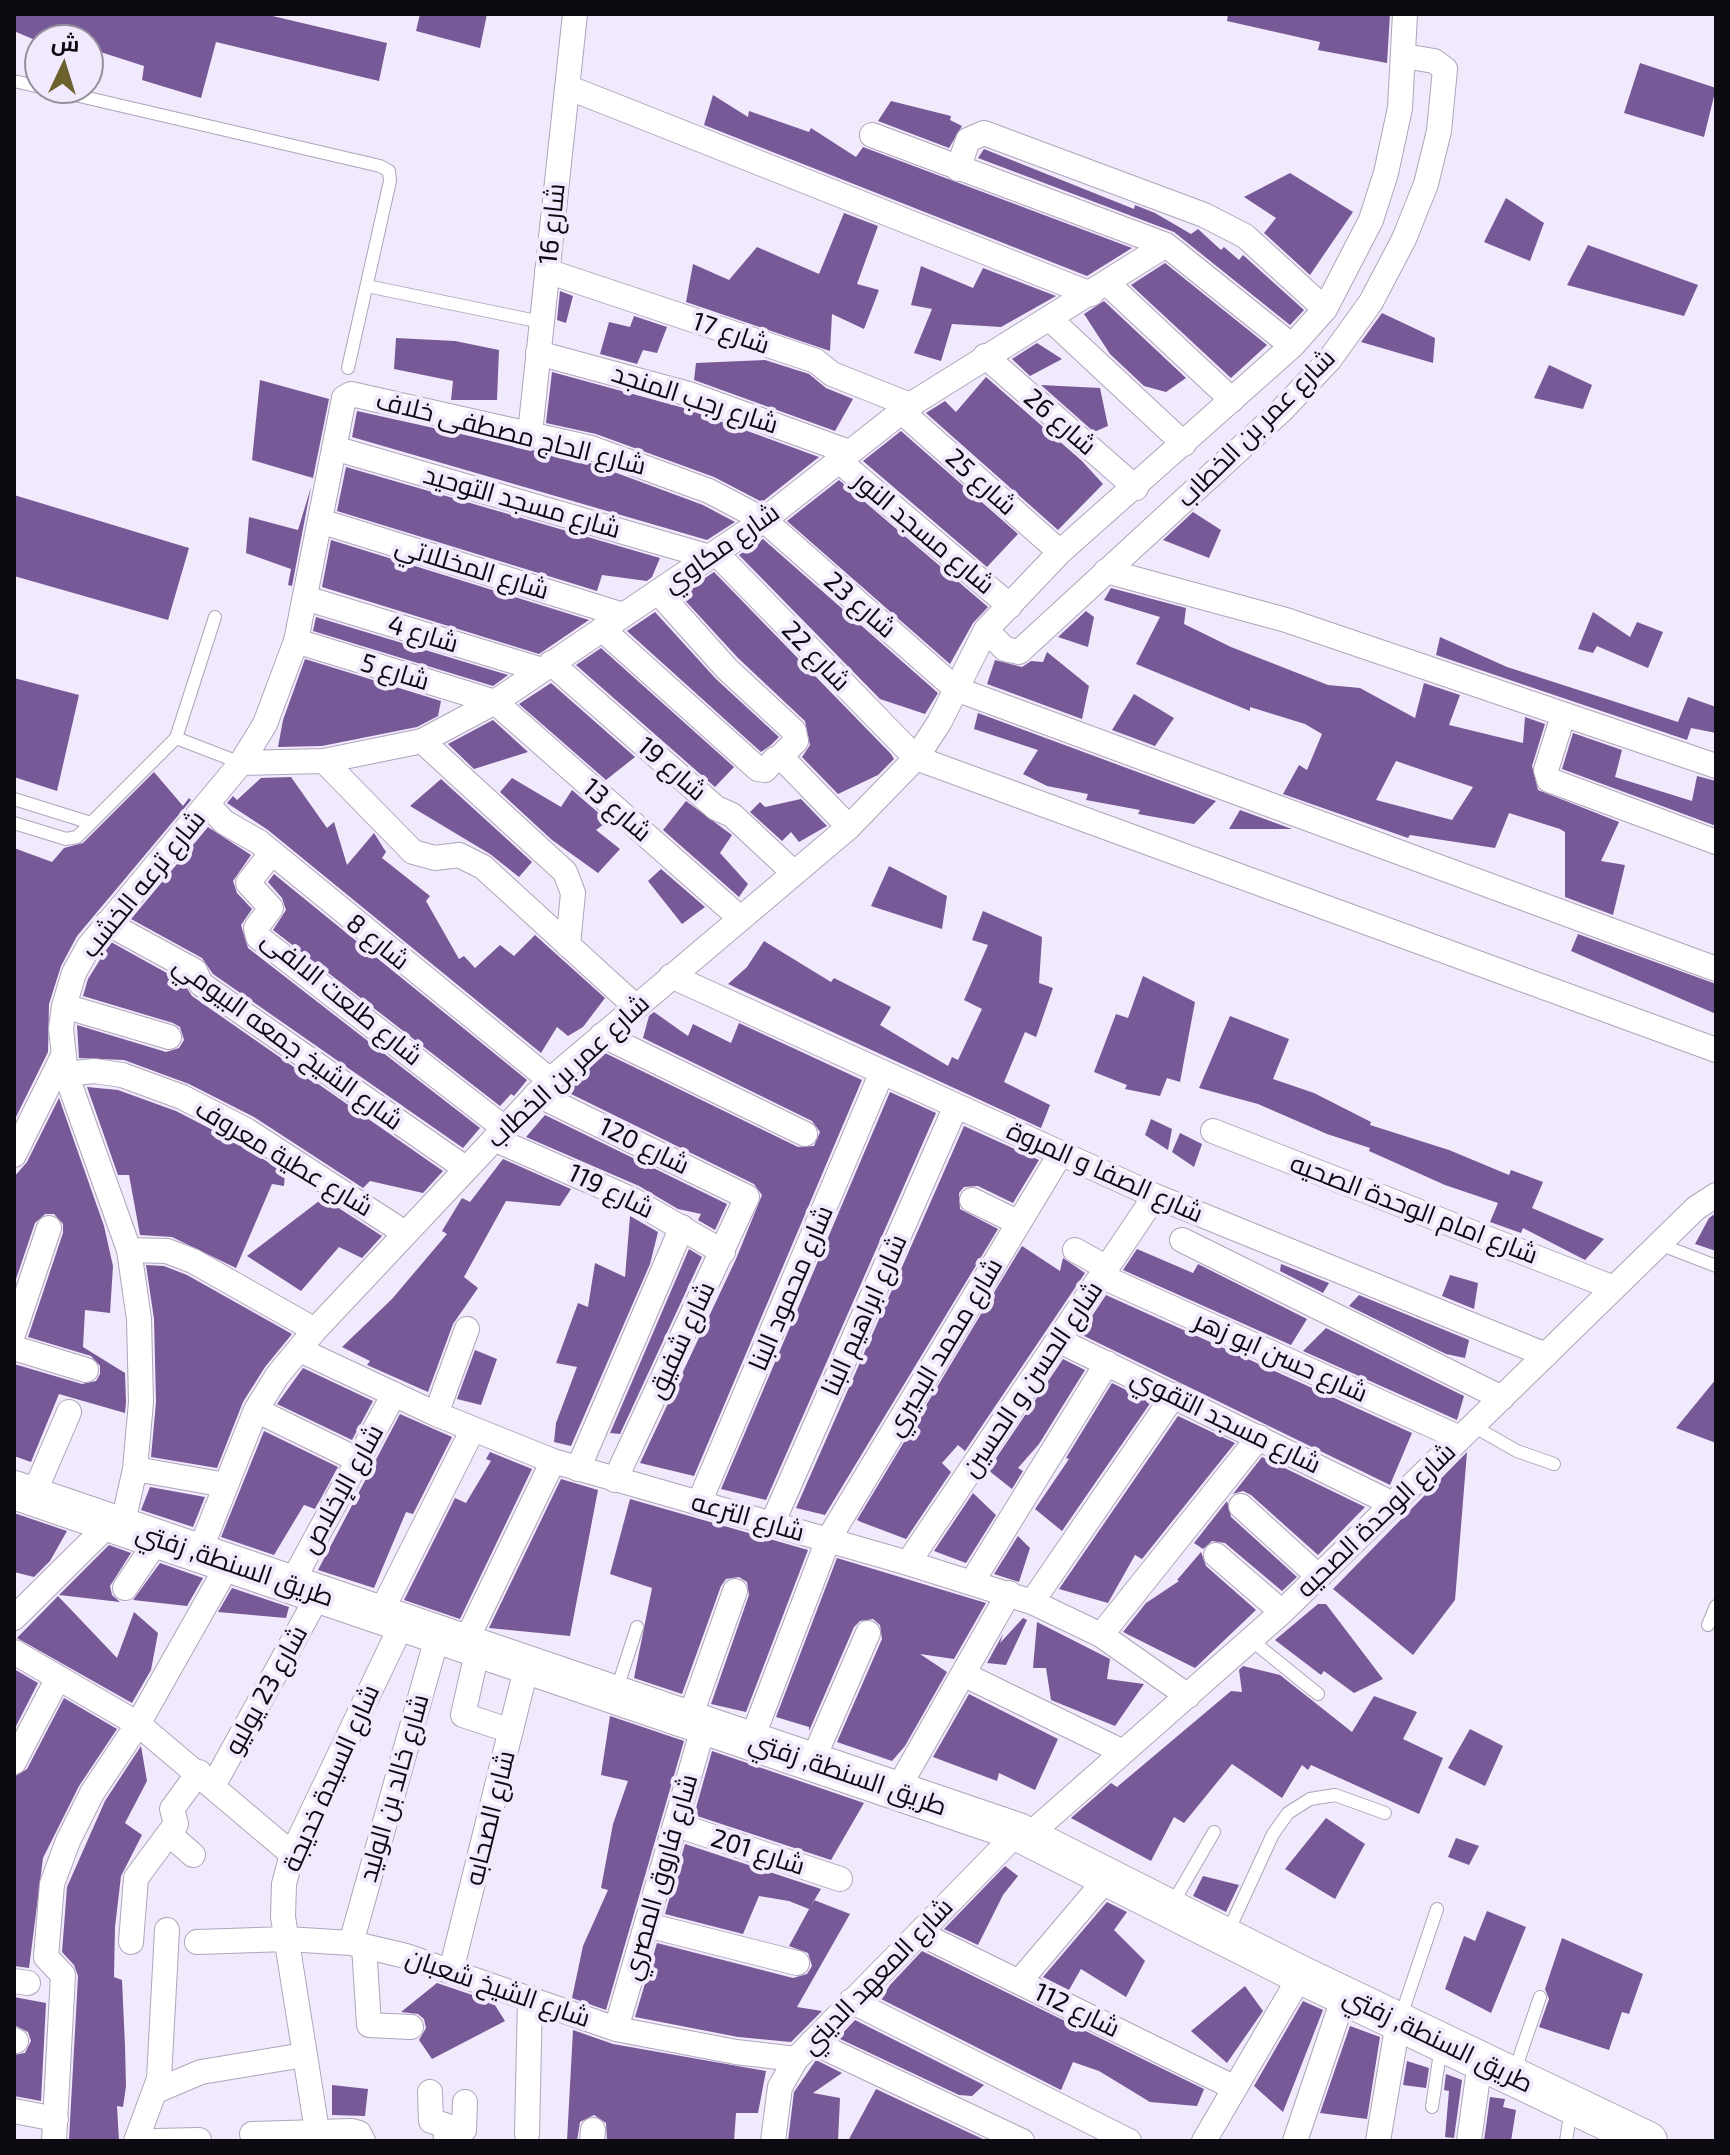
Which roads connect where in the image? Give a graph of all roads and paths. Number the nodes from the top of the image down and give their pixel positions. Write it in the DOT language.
graph roads {
  1 [pos="575,14"];
  2 [pos="1405,14"];
  3 [pos="1404,56"];
  4 [pos="567,87"];
  5 [pos="104,102"];
  6 [pos="872,135"];
  7 [pos="958,169"];
  8 [pos="1386,173"];
  9 [pos="1426,184"];
  10 [pos="1166,245"];
  11 [pos="547,271"];
  12 [pos="367,286"];
  13 [pos="1100,289"];
  14 [pos="1325,309"];
  15 [pos="1049,318"];
  16 [pos="541,322"];
  17 [pos="1292,346"];
  18 [pos="538,353"];
  19 [pos="985,356"];
  20 [pos="348,368"];
  21 [pos="344,398"];
  22 [pos="1232,400"];
  23 [pos="905,408"];
  24 [pos="530,433"];
  25 [pos="1184,444"];
  26 [pos="334,448"];
  27 [pos="844,456"];
  28 [pos="1136,488"];
  29 [pos="764,520"];
  30 [pos="320,521"];
  31 [pos="1060,552"];
  32 [pos="713,555"];
  33 [pos="1106,571"];
  34 [pos="658,592"];
  35 [pos="305,598"];
  36 [pos="1010,606"];
  37 [pos="623,615"];
  38 [pos="215,617"];
  39 [pos="602,629"];
  40 [pos="986,630"];
  41 [pos="296,641"];
  42 [pos="546,666"];
  43 [pos="956,689"];
  44 [pos="495,702"];
  45 [pos="1563,716"];
  46 [pos="176,738"];
  47 [pos="422,741"];
  48 [pos="779,758"];
  49 [pos="916,758"];
  50 [pos="324,761"];
  51 [pos="241,763"];
  52 [pos="1716,766"];
  53 [pos="14,799"];
  54 [pos="207,804"];
  55 [pos="14,823"];
  56 [pos="91,823"];
  57 [pos="849,827"];
  58 [pos="1716,842"];
  59 [pos="270,855"];
  60 [pos="794,873"];
  61 [pos="740,918"];
  62 [pos="107,923"];
  63 [pos="568,945"];
  64 [pos="1716,969"];
  65 [pos="671,976"];
  66 [pos="64,1006"];
  67 [pos="635,1006"];
  68 [pos="602,1035"];
  69 [pos="169,1037"];
  70 [pos="1716,1050"];
  71 [pos="65,1065"];
  72 [pos="882,1072"];
  73 [pos="543,1087"];
  74 [pos="956,1106"];
  75 [pos="1213,1131"];
  76 [pos="499,1134"];
  77 [pos="805,1134"];
  78 [pos="1061,1153"];
  79 [pos="14,1155"];
  80 [pos="465,1168"];
  81 [pos="1716,1195"];
  82 [pos="1155,1196"];
  83 [pos="972,1200"];
  84 [pos="747,1201"];
  85 [pos="1019,1223"];
  86 [pos="682,1227"];
  87 [pos="49,1228"];
  88 [pos="405,1233"];
  89 [pos="1182,1240"];
  90 [pos="1659,1244"];
  91 [pos="129,1250"];
  92 [pos="1075,1250"];
  93 [pos="723,1252"];
  94 [pos="1716,1266"];
  95 [pos="1104,1272"];
  96 [pos="1614,1288"];
  97 [pos="467,1329"];
  98 [pos="14,1332"];
  99 [pos="308,1340"];
  100 [pos="1058,1340"];
  101 [pos="14,1348"];
  102 [pos="1546,1355"];
  103 [pos="1107,1363"];
  104 [pos="86,1370"];
  105 [pos="394,1394"];
  106 [pos="1174,1395"];
  107 [pos="1502,1398"];
  108 [pos="256,1410"];
  109 [pos="69,1412"];
  110 [pos="436,1414"];
  111 [pos="473,1429"];
  112 [pos="1467,1432"];
  113 [pos="1259,1437"];
  114 [pos="358,1460"];
  115 [pos="553,1461"];
  116 [pos="1554,1464"];
  117 [pos="135,1469"];
  118 [pos="578,1469"];
  119 [pos="615,1480"];
  120 [pos="226,1485"];
  121 [pos="24,1493"];
  122 [pos="699,1503"];
  123 [pos="1393,1504"];
  124 [pos="1241,1506"];
  125 [pos="772,1524"];
  126 [pos="116,1525"];
  127 [pos="158,1539"];
  128 [pos="828,1540"];
  129 [pos="1216,1555"];
  130 [pos="214,1558"];
  131 [pos="908,1563"];
  132 [pos="1319,1577"];
  133 [pos="972,1582"];
  134 [pos="125,1588"];
  135 [pos="305,1589"];
  136 [pos="735,1591"];
  137 [pos="1009,1593"];
  138 [pos="1032,1602"];
  139 [pos="1716,1606"];
  140 [pos="1282,1612"];
  141 [pos="14,1618"];
  142 [pos="1708,1625"];
  143 [pos="637,1627"];
  144 [pos="433,1632"];
  145 [pos="868,1633"];
  146 [pos="1101,1635"];
  147 [pos="1251,1640"];
  148 [pos="14,1652"];
  149 [pos="527,1665"];
  150 [pos="963,1674"];
  151 [pos="58,1678"];
  152 [pos="615,1694"];
  153 [pos="1318,1694"];
  154 [pos="1188,1696"];
  155 [pos="697,1722"];
  156 [pos="138,1724"];
  157 [pos="511,1731"];
  158 [pos="751,1741"];
  159 [pos="1123,1752"];
  160 [pos="14,1762"];
  161 [pos="812,1762"];
  162 [pos="206,1779"];
  163 [pos="897,1790"];
  164 [pos="1385,1813"];
  165 [pos="677,1825"];
  166 [pos="1214,1832"];
  167 [pos="169,1834"];
  168 [pos="1023,1834"];
  169 [pos="292,1854"];
  170 [pos="193,1855"];
  171 [pos="1108,1877"];
  172 [pos="840,1879"];
  173 [pos="1170,1909"];
  174 [pos="1437,1909"];
  175 [pos="647,1925"];
  176 [pos="167,1930"];
  177 [pos="919,1933"];
  178 [pos="1226,1937"];
  179 [pos="287,1939"];
  180 [pos="131,1942"];
  181 [pos="197,1942"];
  182 [pos="358,1945"];
  183 [pos="797,1963"];
  184 [pos="451,1971"];
  185 [pos="1301,1975"];
  186 [pos="1019,1982"];
  187 [pos="1344,1996"];
  188 [pos="1540,1997"];
  189 [pos="530,1998"];
  190 [pos="851,2001"];
  191 [pos="1398,2023"];
  192 [pos="411,2027"];
  193 [pos="616,2029"];
  194 [pos="1442,2043"];
  195 [pos="804,2050"];
  196 [pos="304,2055"];
  197 [pos="1496,2069"];
  198 [pos="1235,2088"];
  199 [pos="156,2091"];
  200 [pos="430,2092"];
  201 [pos="465,2102"];
  202 [pos="1432,2107"];
  203 [pos="14,2111"];
  204 [pos="1569,2123"];
  205 [pos="55,2130"];
  206 [pos="317,2131"];
  207 [pos="252,2134"];
  208 [pos="527,2134"];
  209 [pos="446,2136"];
  210 [pos="285,2137"];
  211 [pos="199,2140"];
  212 [pos="136,2141"];
  213 [pos="155,2141"];
  214 [pos="363,2141"];
  215 [pos="773,2141"];
  216 [pos="1022,2141"];
  217 [pos="1129,2141"];
  218 [pos="1204,2141"];
  219 [pos="1295,2141"];
  220 [pos="1378,2141"];
  221 [pos="1469,2141"];
  222 [pos="1648,2141"];
  1 -- 4 [label="street, شارع 16"];
  2 -- 3 [label="street, شارع عمر بن الخطاب"];
  3 -- 8 [label="street, شارع عمر بن الخطاب"];
  3 -- 9 [label="street, شارع عمر بن الخطاب"];
  4 -- 11 [label="street, شارع 16"];
  4 -- 13 [label="street"];
  5 -- 12 [label="lane"];
  6 -- 7 [label="street"];
  7 -- 10 [label="street"];
  7 -- 14 [label="street"];
  8 -- 9 [label="street"];
  8 -- 14 [label="street, شارع عمر بن الخطاب"];
  9 -- 33 [label="street, شارع عمر بن الخطاب"];
  10 -- 13 [label="street, شارع مكاوي"];
  10 -- 17 [label="street"];
  11 -- 16 [label="street, شارع 16"];
  11 -- 23 [label="street, شارع 17"];
  12 -- 16 [label="lane"];
  12 -- 20 [label="lane"];
  13 -- 15 [label="street, شارع مكاوي"];
  13 -- 22 [label="street"];
  14 -- 17 [label="street, شارع عمر بن الخطاب"];
  15 -- 19 [label="street, شارع مكاوي"];
  15 -- 25 [label="street"];
  16 -- 18 [label="street, شارع 16"];
  17 -- 22 [label="street, شارع عمر بن الخطاب"];
  18 -- 24 [label="street, شارع 16"];
  18 -- 27 [label="street, شارع رجب المنجد"];
  19 -- 23 [label="street, شارع مكاوي"];
  19 -- 28 [label="street, شارع 26"];
  21 -- 24 [label="street, شارع الحاج مصطفى خلاف"];
  21 -- 26 [label="street, شارع ترعه الخشب"];
  22 -- 25 [label="street, شارع عمر بن الخطاب"];
  23 -- 27 [label="street, شارع مكاوي"];
  23 -- 31 [label="street, شارع 25"];
  24 -- 29 [label="street, شارع الحاج مصطفى خلاف"];
  25 -- 28 [label="street, شارع عمر بن الخطاب"];
  26 -- 30 [label="street, شارع ترعه الخشب"];
  26 -- 32 [label="street, شارع مسجد التوحيد"];
  27 -- 29 [label="street, شارع مكاوي"];
  27 -- 36 [label="street, شارع مسجد النور"];
  28 -- 31 [label="street, شارع عمر بن الخطاب"];
  29 -- 32 [label="street, شارع مكاوي"];
  29 -- 43 [label="street, شارع 23"];
  30 -- 35 [label="street, شارع ترعه الخشب"];
  30 -- 37 [label="street, شارع المخللاتي"];
  31 -- 36 [label="street, شارع عمر بن الخطاب"];
  32 -- 34 [label="street, شارع مكاوي"];
  32 -- 49 [label="street, شارع 22"];
  33 -- 40 [label="street, شارع عمر بن الخطاب"];
  33 -- 45 [label="street"];
  34 -- 37 [label="street, شارع مكاوي"];
  34 -- 48 [label="street"];
  35 -- 41 [label="street, شارع ترعه الخشب"];
  35 -- 42 [label="street, شارع 4"];
  36 -- 40 [label="street, شارع عمر بن الخطاب"];
  37 -- 39 [label="street, شارع مكاوي"];
  38 -- 46 [label="lane"];
  39 -- 42 [label="street, شارع مكاوي"];
  39 -- 48 [label="street"];
  40 -- 43 [label="street, شارع عمر بن الخطاب"];
  41 -- 44 [label="street, شارع 5"];
  41 -- 51 [label="street, شارع ترعه الخشب"];
  42 -- 44 [label="street, شارع مكاوي"];
  42 -- 60 [label="street, شارع 19"];
  43 -- 49 [label="street, شارع عمر بن الخطاب"];
  43 -- 64 [label="street"];
  44 -- 47 [label="street, شارع مكاوي"];
  44 -- 61 [label="street, شارع 13"];
  45 -- 52 [label="street"];
  45 -- 58 [label="street"];
  46 -- 51 [label="lane"];
  46 -- 56 [label="lane"];
  47 -- 50 [label="street, شارع مكاوي"];
  47 -- 63 [label="street"];
  48 -- 57 [label="street"];
  49 -- 57 [label="street, شارع عمر بن الخطاب"];
  49 -- 70 [label="street"];
  50 -- 51 [label="street, شارع مكاوي"];
  50 -- 63 [label="street"];
  51 -- 54 [label="street, شارع ترعه الخشب"];
  53 -- 56 [label="lane"];
  54 -- 59 [label="street, شارع 8"];
  54 -- 62 [label="street, شارع ترعه الخشب"];
  55 -- 56 [label="lane"];
  57 -- 60 [label="street, شارع عمر بن الخطاب"];
  59 -- 73 [label="street, شارع 8"];
  59 -- 76 [label="street, شارع طلعت الالفى"];
  60 -- 61 [label="street, شارع عمر بن الخطاب"];
  61 -- 65 [label="street, شارع عمر بن الخطاب"];
  62 -- 66 [label="street, شارع ترعه الخشب"];
  62 -- 80 [label="street, شارع الشيخ جمعه البيومي"];
  63 -- 67 [label="street"];
  65 -- 67 [label="street, شارع عمر بن الخطاب"];
  65 -- 72 [label="street, شارع الصفا و المروة"];
  66 -- 69 [label="street"];
  66 -- 71 [label="street, شارع ترعه الخشب"];
  67 -- 68 [label="street, شارع عمر بن الخطاب"];
  68 -- 73 [label="street, شارع عمر بن الخطاب"];
  68 -- 77 [label="street"];
  71 -- 79 [label="street"];
  71 -- 88 [label="street, شارع عطية معروف"];
  71 -- 91 [label="street, شارع ترعه الخشب"];
  72 -- 74 [label="street, شارع الصفا و المروة"];
  72 -- 122 [label="street, شارع محمود البنا"];
  73 -- 76 [label="street, شارع عمر بن الخطاب"];
  73 -- 84 [label="street, شارع 120"];
  74 -- 78 [label="street, شارع الصفا و المروة"];
  74 -- 125 [label="street, شارع ابراهيم البنا"];
  75 -- 96 [label="street, شارع امام الوحدة الصحيه"];
  76 -- 80 [label="street, شارع عمر بن الخطاب"];
  76 -- 86 [label="street, شارع 119"];
  78 -- 82 [label="street, شارع الصفا و المروة"];
  78 -- 85 [label="street, شارع محمد البحيري"];
  80 -- 88 [label="street, شارع عمر بن الخطاب"];
  81 -- 90 [label="street, شارع الوحدة الصحيه"];
  82 -- 95 [label="street, شارع الحسن و الحسين"];
  82 -- 102 [label="street, شارع الصفا و المروة"];
  83 -- 85 [label="street"];
  84 -- 93 [label="street, شارع شفيق"];
  85 -- 128 [label="street, شارع محمد البحيري"];
  86 -- 93 [label="street, شارع 119"];
  86 -- 118 [label="street"];
  87 -- 98 [label="street"];
  88 -- 99 [label="street, شارع عمر بن الخطاب"];
  89 -- 107 [label="street"];
  90 -- 94 [label="lane"];
  90 -- 96 [label="street, شارع الوحدة الصحيه"];
  91 -- 99 [label="street, شارع الترعه"];
  91 -- 117 [label="street, شارع ترعه الخشب"];
  92 -- 95 [label="street, شارع حسن ابو زهر"];
  93 -- 119 [label="street, شارع شفيق"];
  95 -- 100 [label="street, شارع الحسن و الحسين"];
  95 -- 112 [label="street, شارع حسن ابو زهر"];
  96 -- 102 [label="street, شارع الوحدة الصحيه"];
  97 -- 110 [label="street"];
  99 -- 105 [label="street, شارع الترعه"];
  99 -- 108 [label="street, شارع عمر بن الخطاب"];
  100 -- 103 [label="street, شارع مسجد التقوي"];
  100 -- 131 [label="street, شارع الحسن و الحسين"];
  101 -- 104 [label="street"];
  102 -- 107 [label="street, شارع الوحدة الصحيه"];
  103 -- 106 [label="street, شارع مسجد التقوي"];
  103 -- 133 [label="street"];
  105 -- 110 [label="street, شارع الترعه"];
  105 -- 114 [label="street, شارع الإخلاص"];
  106 -- 113 [label="street, شارع مسجد التقوي"];
  106 -- 138 [label="street"];
  107 -- 112 [label="street, شارع الوحدة الصحيه"];
  108 -- 114 [label="street"];
  108 -- 120 [label="street, شارع عمر بن الخطاب"];
  109 -- 121 [label="street"];
  110 -- 111 [label="street, شارع الترعه"];
  111 -- 115 [label="street, شارع الترعه"];
  111 -- 144 [label="street"];
  112 -- 116 [label="lane"];
  112 -- 123 [label="street, شارع الوحدة الصحيه"];
  113 -- 123 [label="street, شارع مسجد التقوي"];
  113 -- 146 [label="street"];
  114 -- 135 [label="street, شارع الإخلاص"];
  115 -- 118 [label="street, شارع الترعه"];
  115 -- 144 [label="street"];
  117 -- 120 [label="street"];
  117 -- 126 [label="street, شارع ترعه الخشب"];
  118 -- 119 [label="street, شارع الترعه"];
  119 -- 122 [label="street, شارع الترعه"];
  120 -- 130 [label="street, شارع عمر بن الخطاب"];
  121 -- 126 [label="main road, طريق السنطة, زفتي"];
  122 -- 125 [label="street, شارع الترعه"];
  123 -- 132 [label="street, شارع الوحدة الصحيه"];
  124 -- 132 [label="street"];
  125 -- 128 [label="street, شارع الترعه"];
  126 -- 127 [label="main road, طريق السنطة, زفتي"];
  126 -- 141 [label="street"];
  127 -- 130 [label="main road, طريق السنطة, زفتي"];
  127 -- 134 [label="street"];
  128 -- 131 [label="street, شارع الترعه"];
  128 -- 158 [label="street, شارع محمد البحيري"];
  129 -- 140 [label="street"];
  130 -- 135 [label="main road, طريق السنطة, زفتي"];
  130 -- 156 [label="street, شارع عمر بن الخطاب"];
  131 -- 133 [label="street, شارع الترعه"];
  132 -- 140 [label="street, شارع الوحدة الصحيه"];
  133 -- 137 [label="street, شارع الترعه"];
  135 -- 144 [label="main road, طريق السنطة, زفتي"];
  135 -- 162 [label="street, شارع 23 يوليو"];
  136 -- 155 [label="street, شارع فاروق المصري"];
  137 -- 138 [label="street, شارع الترعه"];
  137 -- 150 [label="street"];
  138 -- 146 [label="street, شارع الترعه"];
  139 -- 142 [label="lane"];
  140 -- 147 [label="street, شارع الوحدة الصحيه"];
  143 -- 152 [label="lane"];
  144 -- 149 [label="main road, طريق السنطة, زفتي"];
  144 -- 157 [label="street"];
  144 -- 169 [label="street, شارع السيدة خديجة"];
  144 -- 182 [label="street, شارع خالد بن الوليد"];
  145 -- 161 [label="street"];
  146 -- 154 [label="street, شارع الترعه"];
  147 -- 153 [label="lane"];
  147 -- 154 [label="street, شارع الوحدة الصحيه"];
  148 -- 151 [label="street"];
  149 -- 152 [label="main road, طريق السنطة, زفتي"];
  149 -- 157 [label="street, شارع الصحابه"];
  150 -- 159 [label="street"];
  150 -- 163 [label="street"];
  151 -- 156 [label="street"];
  151 -- 160 [label="street"];
  152 -- 155 [label="main road, طريق السنطة, زفتي"];
  154 -- 159 [label="street, شارع الوحدة الصحيه"];
  155 -- 158 [label="main road, طريق السنطة, زفتي"];
  155 -- 165 [label="street, شارع فاروق المصري"];
  156 -- 162 [label="street"];
  156 -- 205 [label="street, شارع عمر بن الخطاب"];
  157 -- 184 [label="street, شارع الصحابه"];
  158 -- 161 [label="main road, طريق السنطة, زفتي"];
  159 -- 168 [label="street, شارع الوحدة الصحيه"];
  161 -- 163 [label="main road, طريق السنطة, زفتي"];
  162 -- 167 [label="street, شارع 23 يوليو"];
  162 -- 169 [label="street"];
  163 -- 168 [label="main road, طريق السنطة, زفتي"];
  164 -- 178 [label="lane"];
  165 -- 172 [label="street, شارع 201"];
  165 -- 175 [label="street, شارع فاروق المصري"];
  166 -- 173 [label="lane"];
  167 -- 170 [label="street"];
  167 -- 180 [label="street"];
  168 -- 171 [label="main road, طريق السنطة, زفتي"];
  168 -- 177 [label="street, شارع المعهد الديني"];
  169 -- 179 [label="street, شارع السيدة خديجة"];
  171 -- 173 [label="main road, طريق السنطة, زفتي"];
  171 -- 186 [label="street"];
  173 -- 178 [label="main road, طريق السنطة, زفتي"];
  174 -- 191 [label="lane"];
  175 -- 183 [label="street"];
  175 -- 193 [label="street, شارع فاروق المصري"];
  176 -- 199 [label="street"];
  177 -- 186 [label="street, شارع 112"];
  177 -- 190 [label="street, شارع المعهد الديني"];
  178 -- 185 [label="main road, طريق السنطة, زفتي"];
  179 -- 181 [label="street, شارع الشيخ شعبان"];
  179 -- 182 [label="street, شارع الشيخ شعبان"];
  179 -- 196 [label="street, شارع السيدة خديجة"];
  182 -- 184 [label="street, شارع الشيخ شعبان"];
  182 -- 192 [label="street, شارع خالد بن الوليد"];
  184 -- 189 [label="street, شارع الشيخ شعبان"];
  185 -- 187 [label="main road, طريق السنطة, زفتي"];
  185 -- 198 [label="street"];
  186 -- 198 [label="street, شارع 112"];
  187 -- 191 [label="main road, طريق السنطة, زفتي"];
  187 -- 219 [label="street"];
  188 -- 197 [label="lane"];
  189 -- 193 [label="street, شارع الشيخ شعبان"];
  189 -- 208 [label="street"];
  190 -- 195 [label="street, شارع المعهد الديني"];
  190 -- 217 [label="street"];
  191 -- 194 [label="main road, طريق السنطة, زفتي"];
  191 -- 220 [label="street"];
  193 -- 195 [label="street, شارع الشيخ شعبان"];
  194 -- 197 [label="main road, طريق السنطة, زفتي"];
  194 -- 202 [label="lane"];
  195 -- 215 [label="street, شارع المعهد الديني"];
  195 -- 216 [label="street, شارع الشيخ شعبان"];
  196 -- 199 [label="street"];
  196 -- 206 [label="street, شارع السيدة خديجة"];
  197 -- 204 [label="main road, طريق السنطة, زفتي"];
  197 -- 221 [label="street"];
  198 -- 218 [label="street"];
  199 -- 212 [label="street"];
  200 -- 209 [label="street"];
  201 -- 209 [label="street"];
  203 -- 205 [label="street"];
  204 -- 222 [label="main road, طريق السنطة, زفتي"];
  206 -- 210 [label="street"];
  206 -- 214 [label="street"];
  207 -- 210 [label="street"];
  211 -- 213 [label="street"];
}
